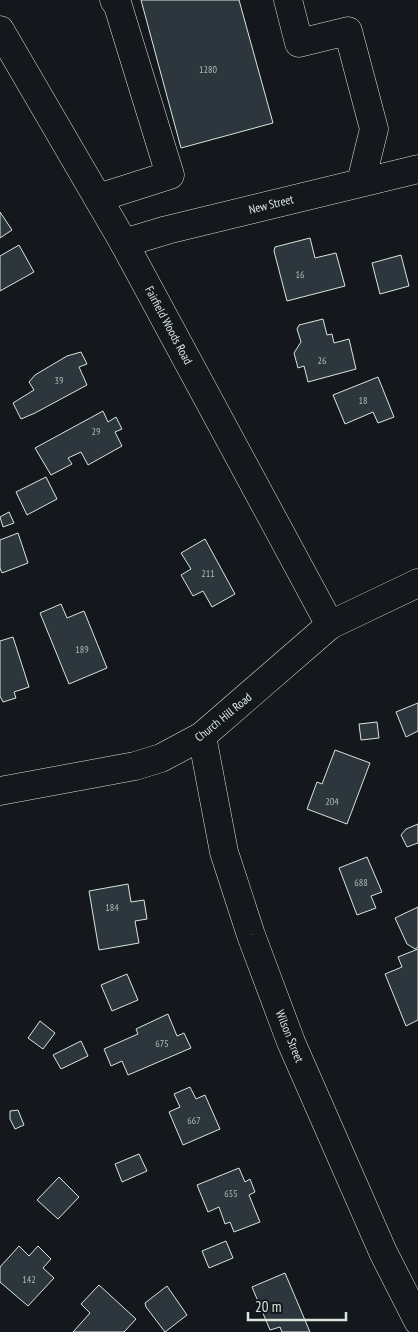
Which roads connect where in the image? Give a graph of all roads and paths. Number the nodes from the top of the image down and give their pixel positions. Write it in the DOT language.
graph roads {
  1 [pos="114,0"];
  2 [pos="288,0"];
  3 [pos="0,30"];
  4 [pos="418,169"];
  5 [pos="361,182"];
  6 [pos="98,198"];
  7 [pos="124,242"];
  8 [pos="418,583"];
  9 [pos="330,625"];
  10 [pos="202,736"];
  11 [pos="0,791"];
  12 [pos="418,1320"];
  1 -- 6 [label="main road"];
  2 -- 5 [label="main road"];
  3 -- 6 [label="main road, Fairfield Woods Road"];
  4 -- 5 [label="main road, New Street"];
  5 -- 7 [label="main road, New Street"];
  6 -- 7 [label="main road, Fairfield Woods Road"];
  7 -- 9 [label="main road, Fairfield Woods Road"];
  8 -- 9 [label="main road, Church Hill Road"];
  9 -- 10 [label="main road, Church Hill Road"];
  10 -- 11 [label="main road, Church Hill Road"];
  10 -- 12 [label="main road, Wilson Street"];
}
